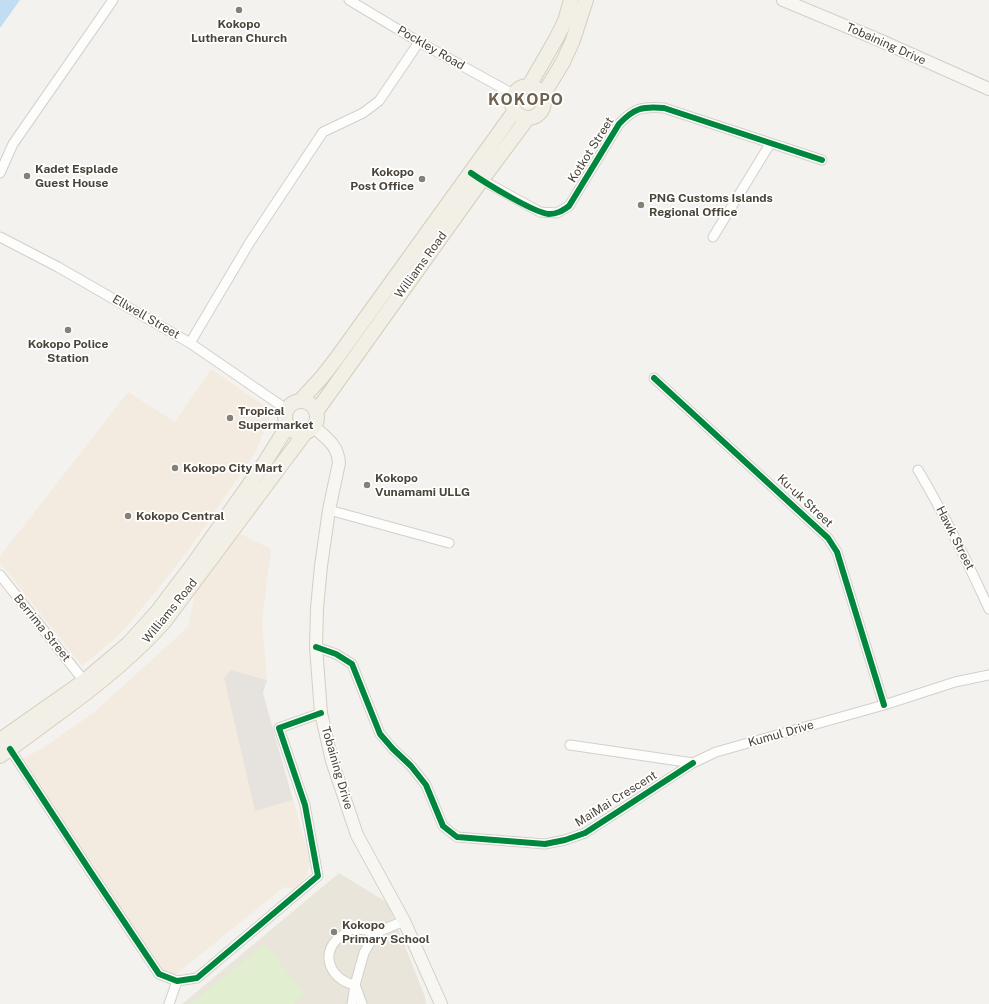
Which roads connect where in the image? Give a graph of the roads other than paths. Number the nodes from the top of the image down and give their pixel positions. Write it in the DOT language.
graph roads {
  1 [pos="113,0"];
  2 [pos="349,0"];
  3 [pos="570,0"];
  4 [pos="586,0"];
  5 [pos="783,0"];
  6 [pos="419,42"];
  7 [pos="529,86"];
  8 [pos="989,89"];
  9 [pos="513,94"];
  10 [pos="543,94"];
  11 [pos="514,112"];
  12 [pos="527,119"];
  13 [pos="770,144"];
  14 [pos="822,160"];
  15 [pos="0,173"];
  16 [pos="476,177"];
  17 [pos="0,237"];
  18 [pos="713,238"];
  19 [pos="190,343"];
  20 [pos="654,378"];
  21 [pos="300,401"];
  22 [pos="286,409"];
  23 [pos="316,412"];
  24 [pos="287,426"];
  25 [pos="309,430"];
  26 [pos="918,470"];
  27 [pos="329,510"];
  28 [pos="449,543"];
  29 [pos="0,575"];
  30 [pos="989,609"];
  31 [pos="316,647"];
  32 [pos="989,674"];
  33 [pos="84,681"];
  34 [pos="884,705"];
  35 [pos="322,713"];
  36 [pos="570,745"];
  37 [pos="3,748"];
  38 [pos="693,763"];
  39 [pos="404,921"];
  40 [pos="375,933"];
  41 [pos="177,981"];
  42 [pos="356,985"];
  43 [pos="169,1004"];
  44 [pos="352,1004"];
  45 [pos="362,1004"];
  46 [pos="441,1004"];
  1 -- 15 [label="street"];
  2 -- 6 [label="street, Pockley Road"];
  3 -- 7 [label="main road"];
  4 -- 10 [label="main road, Williams Road"];
  5 -- 8 [label="street, Tobaining Drive"];
  6 -- 9 [label="street, Pockley Road"];
  6 -- 19 [label="street"];
  7 -- 9 [label="main road"];
  7 -- 10 [label="main road"];
  9 -- 11 [label="main road"];
  10 -- 12 [label="main road, Williams Road"];
  11 -- 12 [label="main road"];
  11 -- 16 [label="main road, Williams Road"];
  12 -- 16 [label="main road, Williams Road"];
  13 -- 14 [label="street, Kotkot Street"];
  13 -- 16 [label="street, Kotkot Street"];
  13 -- 18 [label="street"];
  16 -- 21 [label="main road, Williams Road"];
  16 -- 23 [label="main road, Williams Road"];
  17 -- 19 [label="street, Ellwell Street"];
  19 -- 22 [label="street, Ellwell Street"];
  20 -- 34 [label="street, Ku-uk Street"];
  21 -- 22 [label="main road, Williams Road"];
  21 -- 23 [label="main road"];
  22 -- 24 [label="main road"];
  23 -- 25 [label="main road, Williams Road"];
  24 -- 25 [label="main road"];
  24 -- 33 [label="main road, Williams Road"];
  25 -- 27 [label="street, Tobaining Drive"];
  25 -- 37 [label="main road, Williams Road"];
  26 -- 30 [label="street, Hawk Street"];
  27 -- 28 [label="street"];
  27 -- 31 [label="street, Tobaining Drive"];
  29 -- 33 [label="street, Berrima Street"];
  31 -- 35 [label="street, Tobaining Drive"];
  31 -- 38 [label="street, MaiMai Crescent"];
  32 -- 34 [label="street, Kumul Drive"];
  33 -- 37 [label="main road, Williams Road"];
  34 -- 38 [label="street, Kumul Drive"];
  35 -- 39 [label="street, Tobaining Drive"];
  35 -- 41 [label="street"];
  36 -- 38 [label="street"];
  37 -- 41 [label="street"];
  39 -- 40 [label="street"];
  39 -- 46 [label="street, Tobaining Drive"];
  40 -- 42 [label="street"];
  40 -- 42 [label="street"];
  41 -- 43 [label="street"];
  42 -- 44 [label="street"];
  42 -- 45 [label="street"];
}
